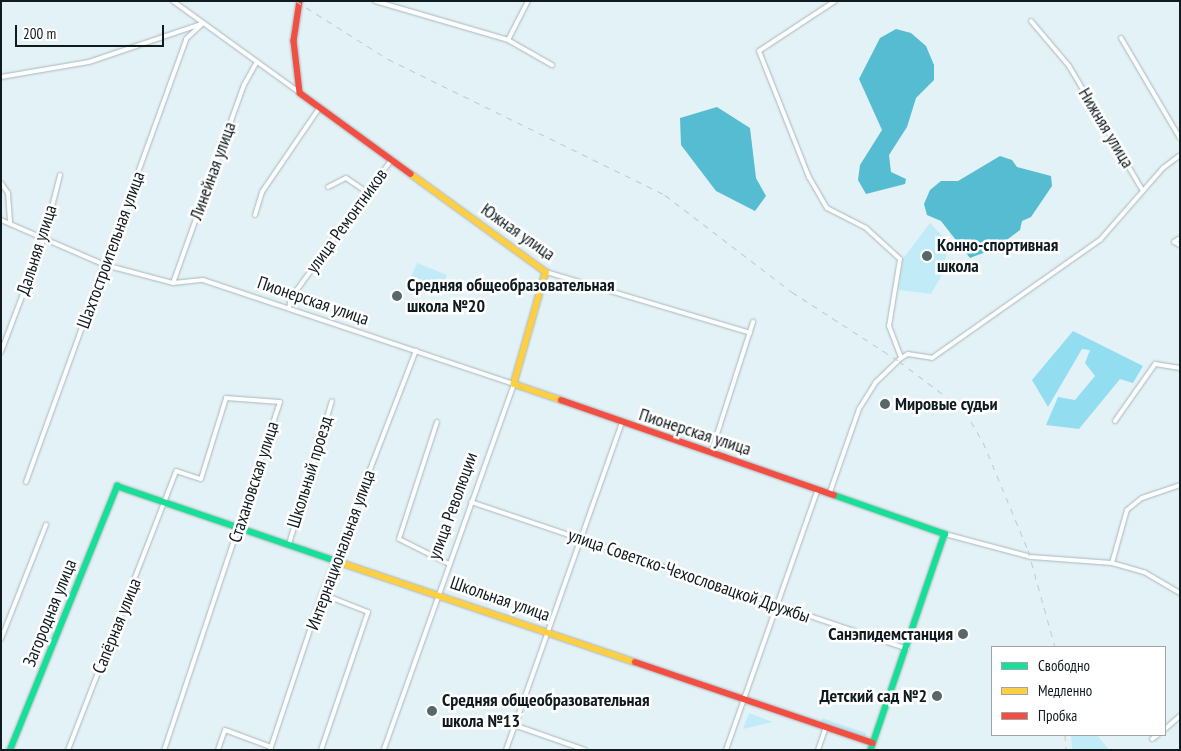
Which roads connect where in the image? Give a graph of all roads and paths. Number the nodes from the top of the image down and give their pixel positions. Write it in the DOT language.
graph roads {
  1 [pos="173,1"];
  2 [pos="300,1"];
  3 [pos="375,1"];
  4 [pos="528,1"];
  5 [pos="835,1"];
  6 [pos="1031,21"];
  7 [pos="203,23"];
  8 [pos="1121,38"];
  9 [pos="508,40"];
  10 [pos="257,62"];
  11 [pos="552,65"];
  12 [pos="1,77"];
  13 [pos="300,93"];
  14 [pos="320,107"];
  15 [pos="1180,138"];
  16 [pos="1180,156"];
  17 [pos="392,159"];
  18 [pos="60,175"];
  19 [pos="1,183"];
  20 [pos="328,187"];
  21 [pos="1143,191"];
  22 [pos="368,193"];
  23 [pos="255,215"];
  24 [pos="1,220"];
  25 [pos="10,224"];
  26 [pos="44,238"];
  27 [pos="1180,238"];
  28 [pos="1180,245"];
  29 [pos="105,265"];
  30 [pos="546,272"];
  31 [pos="173,283"];
  32 [pos="289,308"];
  33 [pos="753,322"];
  34 [pos="750,333"];
  35 [pos="416,351"];
  36 [pos="1,352"];
  37 [pos="900,359"];
  38 [pos="1180,368"];
  39 [pos="514,384"];
  40 [pos="332,401"];
  41 [pos="1115,421"];
  42 [pos="437,422"];
  43 [pos="622,423"];
  44 [pos="711,453"];
  45 [pos="26,482"];
  46 [pos="1180,485"];
  47 [pos="116,486"];
  48 [pos="818,489"];
  49 [pos="830,492"];
  50 [pos="166,502"];
  51 [pos="471,502"];
  52 [pos="46,525"];
  53 [pos="239,528"];
  54 [pos="945,534"];
  55 [pos="579,539"];
  56 [pos="289,544"];
  57 [pos="335,560"];
  58 [pos="1112,563"];
  59 [pos="449,564"];
  60 [pos="1180,593"];
  61 [pos="322,594"];
  62 [pos="438,594"];
  63 [pos="777,606"];
  64 [pos="547,631"];
  65 [pos="1,639"];
  66 [pos="907,648"];
  67 [pos="745,699"];
  68 [pos="1180,716"];
  69 [pos="514,726"];
  70 [pos="826,727"];
  71 [pos="1166,728"];
  72 [pos="1156,736"];
  73 [pos="1152,739"];
  74 [pos="872,746"];
  75 [pos="271,748"];
  76 [pos="10,750"];
  77 [pos="68,750"];
  78 [pos="164,750"];
  79 [pos="218,750"];
  80 [pos="321,750"];
  81 [pos="384,750"];
  82 [pos="506,750"];
  83 [pos="585,750"];
  84 [pos="726,750"];
  85 [pos="818,750"];
  1 -- 7 [label="street"];
  2 -- 13 [label="street"];
  3 -- 9 [label="street"];
  4 -- 9 [label="street"];
  5 -- 37 [label="street"];
  6 -- 21 [label="street, Нижняя улица"];
  7 -- 10 [label="street"];
  7 -- 12 [label="street"];
  7 -- 29 [label="street, Шахтостроительная улица"];
  8 -- 15 [label="street"];
  9 -- 11 [label="street"];
  10 -- 13 [label="street"];
  10 -- 31 [label="street, Линейная улица"];
  13 -- 14 [label="street, Южная улица"];
  14 -- 17 [label="street, Южная улица"];
  14 -- 23 [label="street"];
  16 -- 21 [label="street"];
  17 -- 22 [label="street, улица Ремонтников"];
  17 -- 30 [label="street, Южная улица"];
  18 -- 26 [label="street, Дальняя улица"];
  19 -- 25 [label="street"];
  20 -- 22 [label="street"];
  21 -- 37 [label="street"];
  22 -- 32 [label="street, улица Ремонтников"];
  24 -- 25 [label="street"];
  25 -- 26 [label="street"];
  26 -- 29 [label="street"];
  26 -- 36 [label="street, Дальняя улица"];
  27 -- 28 [label="street"];
  29 -- 31 [label="street"];
  29 -- 45 [label="street, Шахтостроительная улица"];
  30 -- 34 [label="street, Южная улица"];
  30 -- 39 [label="street, улица Революции"];
  31 -- 32 [label="street, Пионерская улица"];
  32 -- 35 [label="street, Пионерская улица"];
  33 -- 34 [label="street"];
  34 -- 44 [label="street"];
  35 -- 39 [label="street, Пионерская улица"];
  35 -- 57 [label="street, Интернациональная улица"];
  37 -- 49 [label="street"];
  38 -- 41 [label="street"];
  39 -- 43 [label="street, Пионерская улица"];
  39 -- 51 [label="street, улица Революции"];
  40 -- 56 [label="street, Школьный проезд"];
  42 -- 59 [label="street"];
  43 -- 44 [label="street, Пионерская улица"];
  43 -- 55 [label="street"];
  44 -- 48 [label="street, Пионерская улица"];
  46 -- 58 [label="street"];
  47 -- 50 [label="street, Школьная улица"];
  47 -- 76 [label="street, Загородная улица"];
  48 -- 49 [label="street, Пионерская улица"];
  48 -- 63 [label="street"];
  49 -- 54 [label="street, Пионерская улица"];
  50 -- 53 [label="street, Школьная улица"];
  50 -- 53 [label="street, Стахановская улица"];
  50 -- 77 [label="street, Сапёрная улица"];
  51 -- 55 [label="street, улица Советско-Чехословацкой Дружбы"];
  51 -- 59 [label="street, улица Революции"];
  52 -- 65 [label="street"];
  53 -- 56 [label="street, Школьная улица"];
  53 -- 78 [label="street, Стахановская улица"];
  54 -- 58 [label="street, Пионерская улица"];
  54 -- 66 [label="street"];
  55 -- 63 [label="street, улица Советско-Чехословацкой Дружбы"];
  55 -- 64 [label="street"];
  56 -- 57 [label="street, Школьная улица"];
  57 -- 61 [label="street, Интернациональная улица"];
  57 -- 62 [label="street, Школьная улица"];
  58 -- 60 [label="street, Пионерская улица"];
  59 -- 62 [label="street, улица Революции"];
  61 -- 75 [label="street, Интернациональная улица"];
  61 -- 80 [label="street"];
  62 -- 64 [label="street, Школьная улица"];
  62 -- 81 [label="street, улица Революции"];
  63 -- 66 [label="street, улица Советско-Чехословацкой Дружбы"];
  63 -- 67 [label="street"];
  64 -- 67 [label="street, Школьная улица"];
  64 -- 69 [label="street"];
  66 -- 74 [label="street"];
  67 -- 70 [label="street, Школьная улица"];
  67 -- 84 [label="street"];
  68 -- 71 [label="street"];
  69 -- 82 [label="street"];
  69 -- 83 [label="street"];
  70 -- 74 [label="street, Школьная улица"];
  70 -- 85 [label="street"];
  72 -- 73 [label="street"];
  75 -- 79 [label="street"];
}
